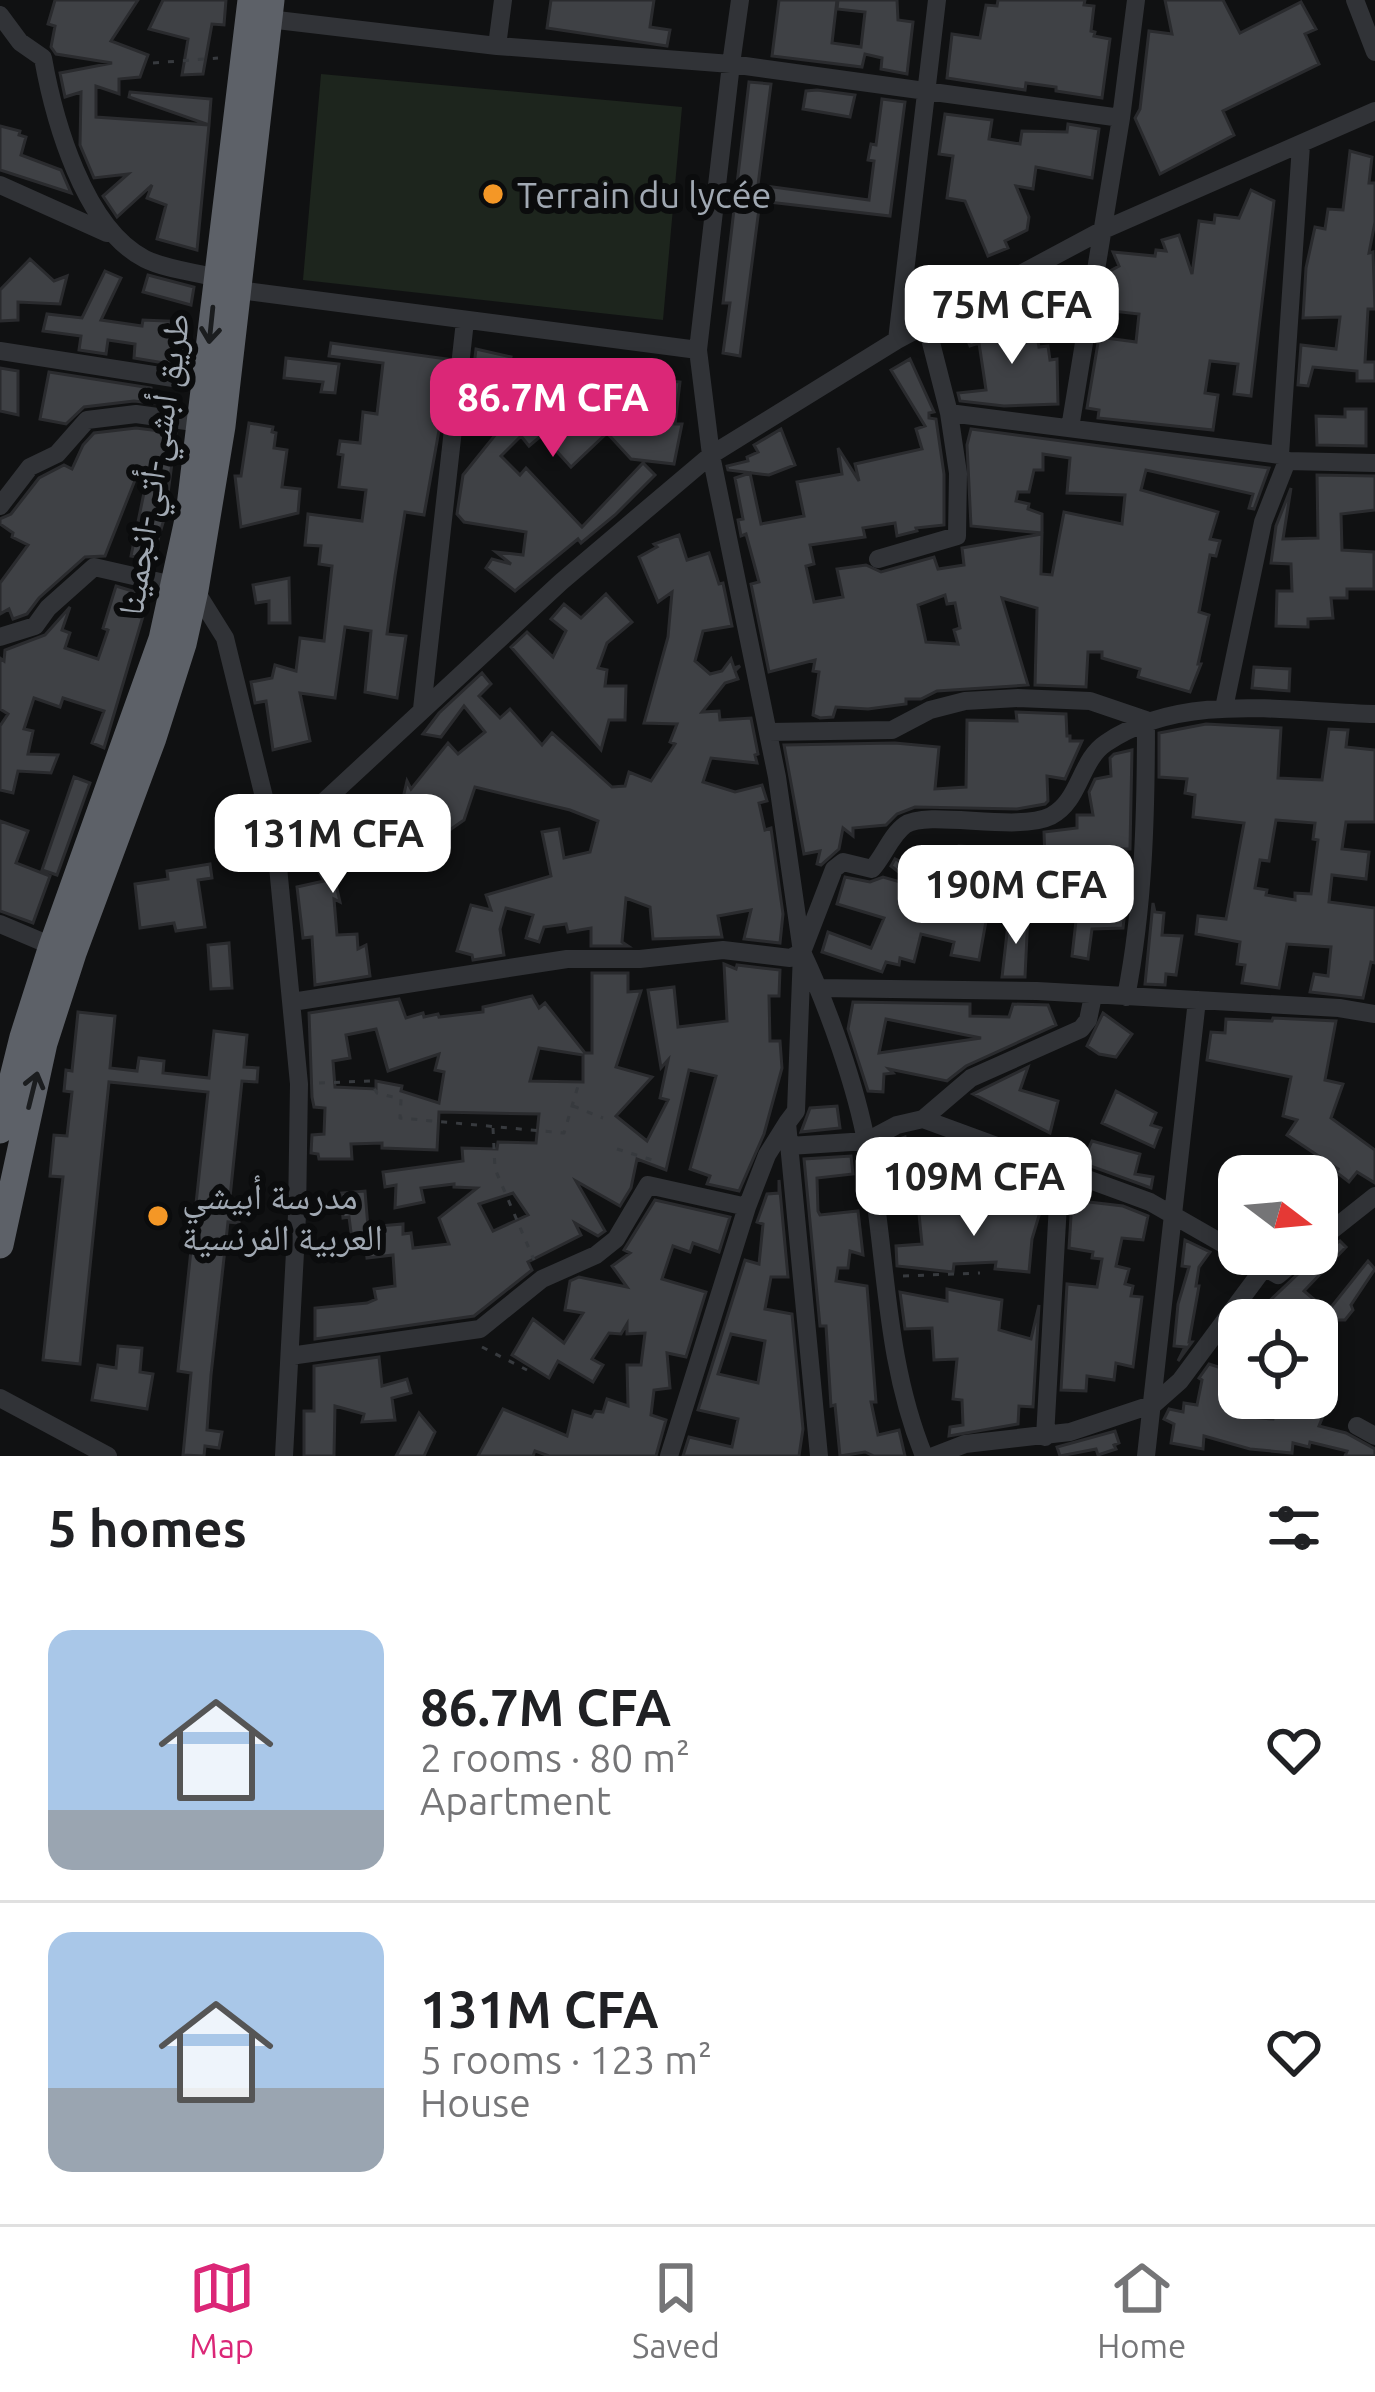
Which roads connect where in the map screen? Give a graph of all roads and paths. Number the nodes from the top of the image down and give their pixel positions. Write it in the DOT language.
graph roads {
  1 [pos="503,0"];
  2 [pos="740,0"];
  3 [pos="937,0"];
  4 [pos="1136,0"];
  5 [pos="1355,0"];
  6 [pos="260,9"];
  7 [pos="0,15"];
  8 [pos="497,46"];
  9 [pos="1375,52"];
  10 [pos="244,57"];
  11 [pos="153,63"];
  12 [pos="731,64"];
  13 [pos="923,89"];
  14 [pos="1375,111"];
  15 [pos="1121,118"];
  16 [pos="1301,146"];
  17 [pos="0,185"];
  18 [pos="1101,231"];
  19 [pos="117,237"];
  20 [pos="228,284"];
  21 [pos="465,322"];
  22 [pos="926,323"];
  23 [pos="897,340"];
  24 [pos="698,350"];
  25 [pos="0,351"];
  26 [pos="205,383"];
  27 [pos="949,413"];
  28 [pos="201,423"];
  29 [pos="1070,428"];
  30 [pos="711,455"];
  31 [pos="1284,458"];
  32 [pos="1375,463"];
  33 [pos="0,506"];
  34 [pos="878,559"];
  35 [pos="184,587"];
  36 [pos="0,637"];
  37 [pos="422,709"];
  38 [pos="1223,709"];
  39 [pos="1375,714"];
  40 [pos="1145,720"];
  41 [pos="769,732"];
  42 [pos="276,846"];
  43 [pos="0,923"];
  44 [pos="52,946"];
  45 [pos="802,952"];
  46 [pos="819,988"];
  47 [pos="1093,996"];
  48 [pos="1126,997"];
  49 [pos="1197,1000"];
  50 [pos="292,1002"];
  51 [pos="1375,1014"];
  52 [pos="299,1084"];
  53 [pos="578,1086"];
  54 [pos="572,1106"];
  55 [pos="603,1118"];
  56 [pos="922,1119"];
  57 [pos="787,1123"];
  58 [pos="493,1126"];
  59 [pos="0,1130"];
  60 [pos="867,1142"];
  61 [pos="789,1146"];
  62 [pos="617,1149"];
  63 [pos="1060,1168"];
  64 [pos="648,1185"];
  65 [pos="1375,1196"];
  66 [pos="747,1208"];
  67 [pos="1173,1216"];
  68 [pos="1338,1225"];
  69 [pos="1218,1242"];
  70 [pos="0,1245"];
  71 [pos="980,1273"];
  72 [pos="1259,1275"];
  73 [pos="884,1277"];
  74 [pos="542,1279"];
  75 [pos="467,1333"];
  76 [pos="290,1356"];
  77 [pos="527,1370"];
  78 [pos="0,1398"];
  79 [pos="1154,1404"];
  80 [pos="1045,1437"];
  81 [pos="108,1456"];
  82 [pos="284,1456"];
  83 [pos="669,1456"];
  84 [pos="819,1456"];
  85 [pos="924,1456"];
  86 [pos="934,1456"];
  87 [pos="1146,1456"];
  1 -- 8 [label="street"];
  2 -- 12 [label="street"];
  3 -- 13 [label="street"];
  4 -- 15 [label="street"];
  5 -- 9 [label="street"];
  6 -- 8 [label="street"];
  6 -- 10 [label="highway, طريق أبشي-أتي-انجمينا"];
  6 -- 20 [label="highway"];
  7 -- 19 [label="street"];
  8 -- 12 [label="street"];
  10 -- 11 [label="path"];
  10 -- 20 [label="highway, طريق أبشي-أتي-انجمينا"];
  12 -- 13 [label="street"];
  12 -- 24 [label="street"];
  13 -- 15 [label="street"];
  13 -- 23 [label="street"];
  14 -- 16 [label="street"];
  15 -- 18 [label="street"];
  16 -- 18 [label="street"];
  16 -- 31 [label="street"];
  17 -- 19 [label="street"];
  18 -- 22 [label="street"];
  18 -- 29 [label="street"];
  19 -- 20 [label="street"];
  20 -- 21 [label="street"];
  20 -- 26 [label="highway, طريق أبشي-أتي-انجمينا, one-way"];
  20 -- 35 [label="highway"];
  21 -- 24 [label="street"];
  21 -- 37 [label="street"];
  22 -- 23 [label="street"];
  22 -- 27 [label="street"];
  23 -- 30 [label="street"];
  24 -- 30 [label="street"];
  25 -- 26 [label="street"];
  26 -- 28 [label="highway, طريق أبشي-أتي-انجمينا"];
  27 -- 29 [label="street"];
  27 -- 34 [label="street"];
  28 -- 33 [label="street"];
  28 -- 35 [label="highway, طريق أبشي-أتي-انجمينا"];
  29 -- 31 [label="street"];
  30 -- 37 [label="street"];
  30 -- 41 [label="street"];
  31 -- 32 [label="street"];
  31 -- 38 [label="street"];
  35 -- 36 [label="street"];
  35 -- 42 [label="street"];
  35 -- 44 [label="highway, طريق أبشي-أتي-انجمينا"];
  70 -- 35 [label="highway, one-way"];
  37 -- 42 [label="street"];
  38 -- 39 [label="street"];
  38 -- 40 [label="street"];
  40 -- 41 [label="street"];
  40 -- 45 [label="street"];
  40 -- 48 [label="street"];
  41 -- 45 [label="street"];
  42 -- 50 [label="street"];
  43 -- 44 [label="street"];
  44 -- 59 [label="highway, طريق أبشي-أتي-انجمينا"];
  45 -- 46 [label="street"];
  45 -- 50 [label="street"];
  45 -- 57 [label="street"];
  46 -- 47 [label="street"];
  46 -- 60 [label="street"];
  47 -- 48 [label="street"];
  47 -- 56 [label="street"];
  48 -- 49 [label="street"];
  49 -- 51 [label="street"];
  49 -- 67 [label="street"];
  50 -- 52 [label="street"];
  52 -- 58 [label="path"];
  52 -- 76 [label="street"];
  53 -- 54 [label="path"];
  54 -- 55 [label="path"];
  54 -- 58 [label="path"];
  56 -- 60 [label="street"];
  56 -- 63 [label="street"];
  57 -- 61 [label="street"];
  57 -- 66 [label="street"];
  58 -- 74 [label="path"];
  60 -- 61 [label="street"];
  60 -- 73 [label="street"];
  61 -- 84 [label="street"];
  62 -- 64 [label="path"];
  63 -- 67 [label="street"];
  63 -- 80 [label="street"];
  64 -- 66 [label="street"];
  64 -- 74 [label="street"];
  65 -- 68 [label="street"];
  66 -- 83 [label="street"];
  67 -- 69 [label="street"];
  67 -- 79 [label="street"];
  71 -- 73 [label="path"];
  72 -- 79 [label="street"];
  73 -- 85 [label="street"];
  74 -- 75 [label="street"];
  75 -- 76 [label="street"];
  75 -- 77 [label="path"];
  76 -- 82 [label="street"];
  78 -- 81 [label="street"];
  79 -- 80 [label="street"];
  79 -- 87 [label="street"];
  80 -- 86 [label="street"];
}
